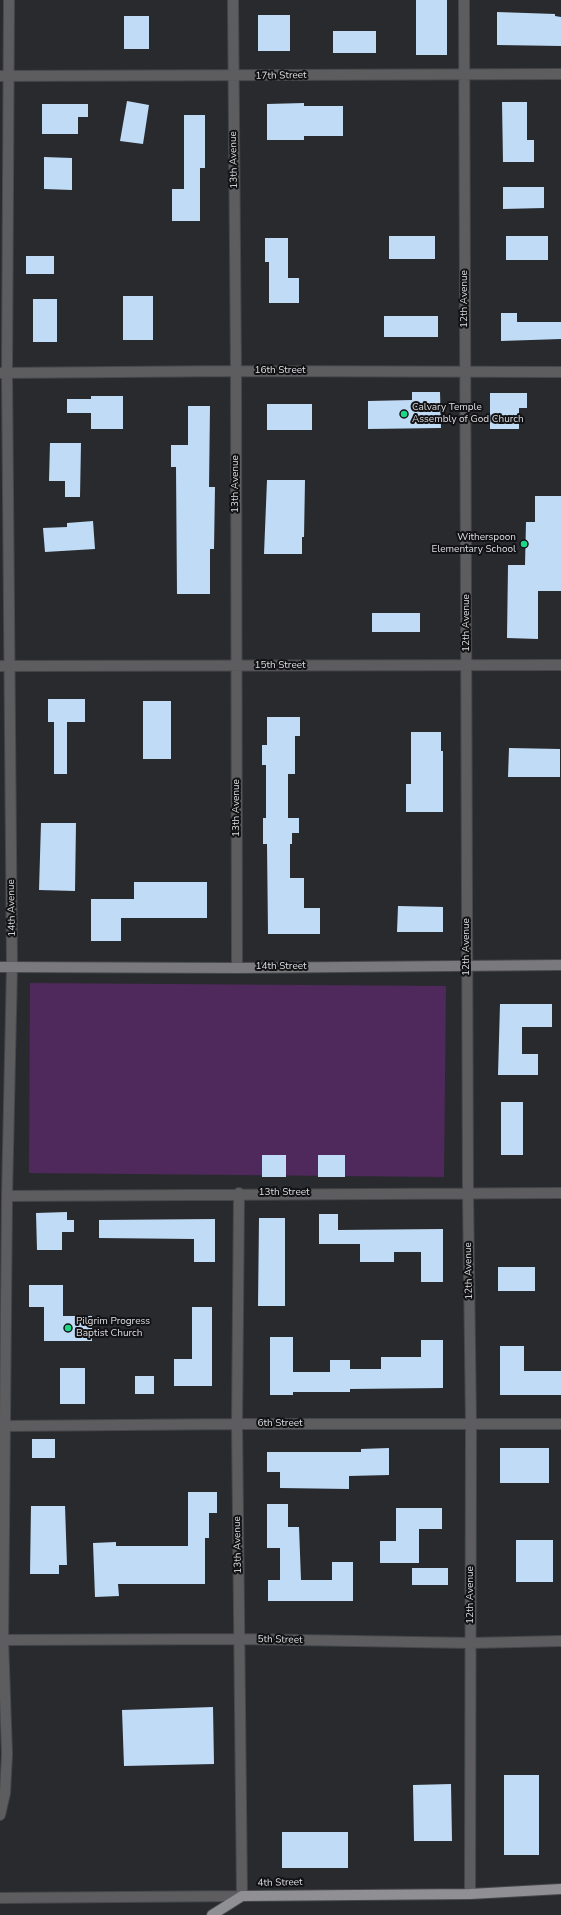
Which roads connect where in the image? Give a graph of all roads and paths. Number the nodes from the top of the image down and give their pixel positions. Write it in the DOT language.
graph roads {
  1 [pos="9,0"];
  2 [pos="233,0"];
  3 [pos="464,0"];
  4 [pos="464,74"];
  5 [pos="561,74"];
  6 [pos="5,76"];
  7 [pos="233,76"];
  8 [pos="236,371"];
  9 [pos="465,372"];
  10 [pos="561,372"];
  11 [pos="4,373"];
  12 [pos="467,665"];
  13 [pos="561,665"];
  14 [pos="5,666"];
  15 [pos="236,666"];
  16 [pos="561,965"];
  17 [pos="12,966"];
  18 [pos="467,966"];
  19 [pos="0,967"];
  20 [pos="237,968"];
  21 [pos="240,1193"];
  22 [pos="561,1193"];
  23 [pos="468,1194"];
  24 [pos="7,1196"];
  25 [pos="237,1424"];
  26 [pos="561,1424"];
  27 [pos="471,1426"];
  28 [pos="3,1427"];
  29 [pos="239,1639"];
  30 [pos="1,1640"];
  31 [pos="561,1641"];
  32 [pos="471,1643"];
  33 [pos="0,1815"];
  34 [pos="561,1888"];
  35 [pos="470,1894"];
  36 [pos="242,1896"];
  37 [pos="0,1898"];
  38 [pos="212,1915"];
  1 -- 6 [label="street, 14th Avenue"];
  2 -- 7 [label="street, 13th Avenue"];
  3 -- 4 [label="street, 12th Avenue"];
  4 -- 5 [label="street, 17th Street"];
  4 -- 7 [label="street, 17th Street"];
  4 -- 9 [label="street, 12th Avenue"];
  6 -- 7 [label="street, 17th Street"];
  6 -- 11 [label="street, 14th Avenue"];
  7 -- 8 [label="street, 13th Avenue"];
  8 -- 9 [label="street, 16th Street"];
  8 -- 11 [label="street, 16th Street"];
  8 -- 15 [label="street, 13th Avenue"];
  9 -- 10 [label="street, 16th Street"];
  9 -- 12 [label="street, 12th Avenue"];
  11 -- 14 [label="street, 14th Avenue"];
  12 -- 13 [label="street, 15th Street"];
  12 -- 15 [label="street, 15th Street"];
  12 -- 18 [label="street, 12th Avenue"];
  14 -- 15 [label="street, 15th Street"];
  14 -- 17 [label="street, 14th Avenue"];
  15 -- 20 [label="street, 13th Avenue"];
  16 -- 18 [label="main road, 14th Street"];
  17 -- 19 [label="main road, 14th Street"];
  17 -- 20 [label="main road, 14th Street"];
  17 -- 24 [label="street, 14th Avenue"];
  18 -- 20 [label="main road, 14th Street"];
  18 -- 23 [label="street, 12th Avenue"];
  21 -- 23 [label="street, 13th Street"];
  21 -- 24 [label="street, 13th Street"];
  21 -- 25 [label="street, 13th Avenue"];
  22 -- 23 [label="street, 13th Street"];
  23 -- 27 [label="street, 12th Avenue"];
  24 -- 28 [label="street, 14th Avenue"];
  25 -- 27 [label="street, 6th Street"];
  25 -- 28 [label="street, 6th Street"];
  25 -- 29 [label="street, 13th Avenue"];
  26 -- 27 [label="street, 6th Street"];
  27 -- 32 [label="street, 12th Avenue"];
  28 -- 30 [label="street, 14th Avenue"];
  29 -- 30 [label="street, 5th Street"];
  29 -- 32 [label="street, 5th Street"];
  29 -- 36 [label="street, 13th Avenue"];
  30 -- 33 [label="street, 14th Avenue"];
  31 -- 32 [label="street, 5th Street"];
  32 -- 35 [label="street, 12th Avenue"];
  34 -- 35 [label="main road, 4th Street"];
  35 -- 36 [label="main road, 4th Street"];
  36 -- 37 [label="street, 4th Street"];
  36 -- 38 [label="main road"];
}
